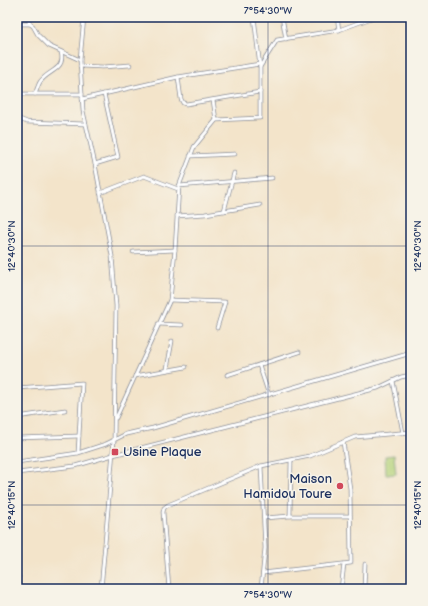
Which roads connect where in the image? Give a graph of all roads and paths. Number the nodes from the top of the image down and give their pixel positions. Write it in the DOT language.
graph roads {
  1 [pos="27,17"];
  2 [pos="84,17"];
  3 [pos="254,17"];
  4 [pos="282,17"];
  5 [pos="337,17"];
  6 [pos="374,17"];
  7 [pos="17,24"];
  8 [pos="30,24"];
  9 [pos="339,30"];
  10 [pos="286,39"];
  11 [pos="61,52"];
  12 [pos="80,60"];
  13 [pos="130,65"];
  14 [pos="80,66"];
  15 [pos="260,66"];
  16 [pos="178,77"];
  17 [pos="260,92"];
  18 [pos="17,94"];
  19 [pos="35,94"];
  20 [pos="82,94"];
  21 [pos="104,94"];
  22 [pos="82,99"];
  23 [pos="213,100"];
  24 [pos="17,118"];
  25 [pos="216,120"];
  26 [pos="86,124"];
  27 [pos="235,154"];
  28 [pos="190,156"];
  29 [pos="95,164"];
  30 [pos="234,173"];
  31 [pos="272,178"];
  32 [pos="232,182"];
  33 [pos="178,187"];
  34 [pos="100,193"];
  35 [pos="260,205"];
  36 [pos="224,211"];
  37 [pos="177,216"];
  38 [pos="175,250"];
  39 [pos="133,252"];
  40 [pos="170,300"];
  41 [pos="158,324"];
  42 [pos="182,326"];
  43 [pos="217,328"];
  44 [pos="172,341"];
  45 [pos="300,352"];
  46 [pos="411,353"];
  47 [pos="259,365"];
  48 [pos="186,367"];
  49 [pos="167,369"];
  50 [pos="227,375"];
  51 [pos="411,375"];
  52 [pos="135,376"];
  53 [pos="393,381"];
  54 [pos="17,388"];
  55 [pos="269,395"];
  56 [pos="65,410"];
  57 [pos="17,417"];
  58 [pos="115,420"];
  59 [pos="410,432"];
  60 [pos="403,433"];
  61 [pos="79,436"];
  62 [pos="17,438"];
  63 [pos="114,440"];
  64 [pos="343,442"];
  65 [pos="411,450"];
  66 [pos="78,453"];
  67 [pos="113,455"];
  68 [pos="291,461"];
  69 [pos="17,462"];
  70 [pos="261,466"];
  71 [pos="17,473"];
  72 [pos="290,516"];
  73 [pos="350,516"];
  74 [pos="264,518"];
  75 [pos="344,564"];
  76 [pos="365,564"];
  77 [pos="263,573"];
  78 [pos="25,589"];
  79 [pos="44,589"];
  80 [pos="101,589"];
  81 [pos="169,589"];
  82 [pos="261,589"];
  83 [pos="341,589"];
  84 [pos="364,589"];
  1 -- 8 [label="street"];
  2 -- 12 [label="street"];
  3 -- 15 [label="street"];
  4 -- 10 [label="street"];
  5 -- 9 [label="street"];
  6 -- 9 [label="street"];
  7 -- 8 [label="street"];
  8 -- 11 [label="street"];
  9 -- 10 [label="street"];
  10 -- 15 [label="street"];
  11 -- 12 [label="street"];
  11 -- 19 [label="street"];
  12 -- 14 [label="street"];
  13 -- 14 [label="street"];
  14 -- 20 [label="street"];
  15 -- 16 [label="street"];
  15 -- 17 [label="street"];
  16 -- 21 [label="street"];
  16 -- 23 [label="street"];
  17 -- 23 [label="street"];
  17 -- 25 [label="street"];
  18 -- 19 [label="street"];
  19 -- 20 [label="street"];
  20 -- 22 [label="street"];
  21 -- 22 [label="street"];
  21 -- 29 [label="street"];
  22 -- 26 [label="street"];
  23 -- 25 [label="street"];
  24 -- 26 [label="street"];
  25 -- 28 [label="street"];
  26 -- 29 [label="street"];
  27 -- 28 [label="street"];
  28 -- 33 [label="street"];
  29 -- 34 [label="street"];
  30 -- 32 [label="street"];
  31 -- 32 [label="street"];
  32 -- 33 [label="street"];
  32 -- 36 [label="street"];
  33 -- 34 [label="street"];
  33 -- 37 [label="street"];
  34 -- 58 [label="street"];
  35 -- 36 [label="street"];
  36 -- 37 [label="street"];
  37 -- 38 [label="street"];
  38 -- 39 [label="street"];
  38 -- 40 [label="street"];
  40 -- 41 [label="street"];
  40 -- 43 [label="street"];
  41 -- 42 [label="street"];
  41 -- 52 [label="street"];
  44 -- 49 [label="street"];
  45 -- 47 [label="street"];
  46 -- 55 [label="street"];
  47 -- 50 [label="street"];
  47 -- 55 [label="street"];
  48 -- 49 [label="street"];
  49 -- 52 [label="street"];
  51 -- 53 [label="street"];
  52 -- 58 [label="street"];
  53 -- 60 [label="street"];
  53 -- 67 [label="street"];
  54 -- 61 [label="street"];
  55 -- 63 [label="street"];
  56 -- 57 [label="street"];
  58 -- 63 [label="street"];
  59 -- 60 [label="street"];
  59 -- 65 [label="street"];
  60 -- 64 [label="street"];
  61 -- 62 [label="street"];
  61 -- 66 [label="street"];
  63 -- 66 [label="street"];
  63 -- 67 [label="street"];
  64 -- 68 [label="street"];
  64 -- 73 [label="street"];
  66 -- 69 [label="street"];
  67 -- 71 [label="street"];
  67 -- 80 [label="street"];
  68 -- 70 [label="street"];
  68 -- 72 [label="street"];
  70 -- 74 [label="street"];
  70 -- 81 [label="street"];
  72 -- 73 [label="street"];
  72 -- 74 [label="street"];
  73 -- 75 [label="street"];
  74 -- 77 [label="street"];
  75 -- 77 [label="street"];
  75 -- 83 [label="street"];
  76 -- 84 [label="street"];
  77 -- 82 [label="street"];
  78 -- 79 [label="street"];
}
